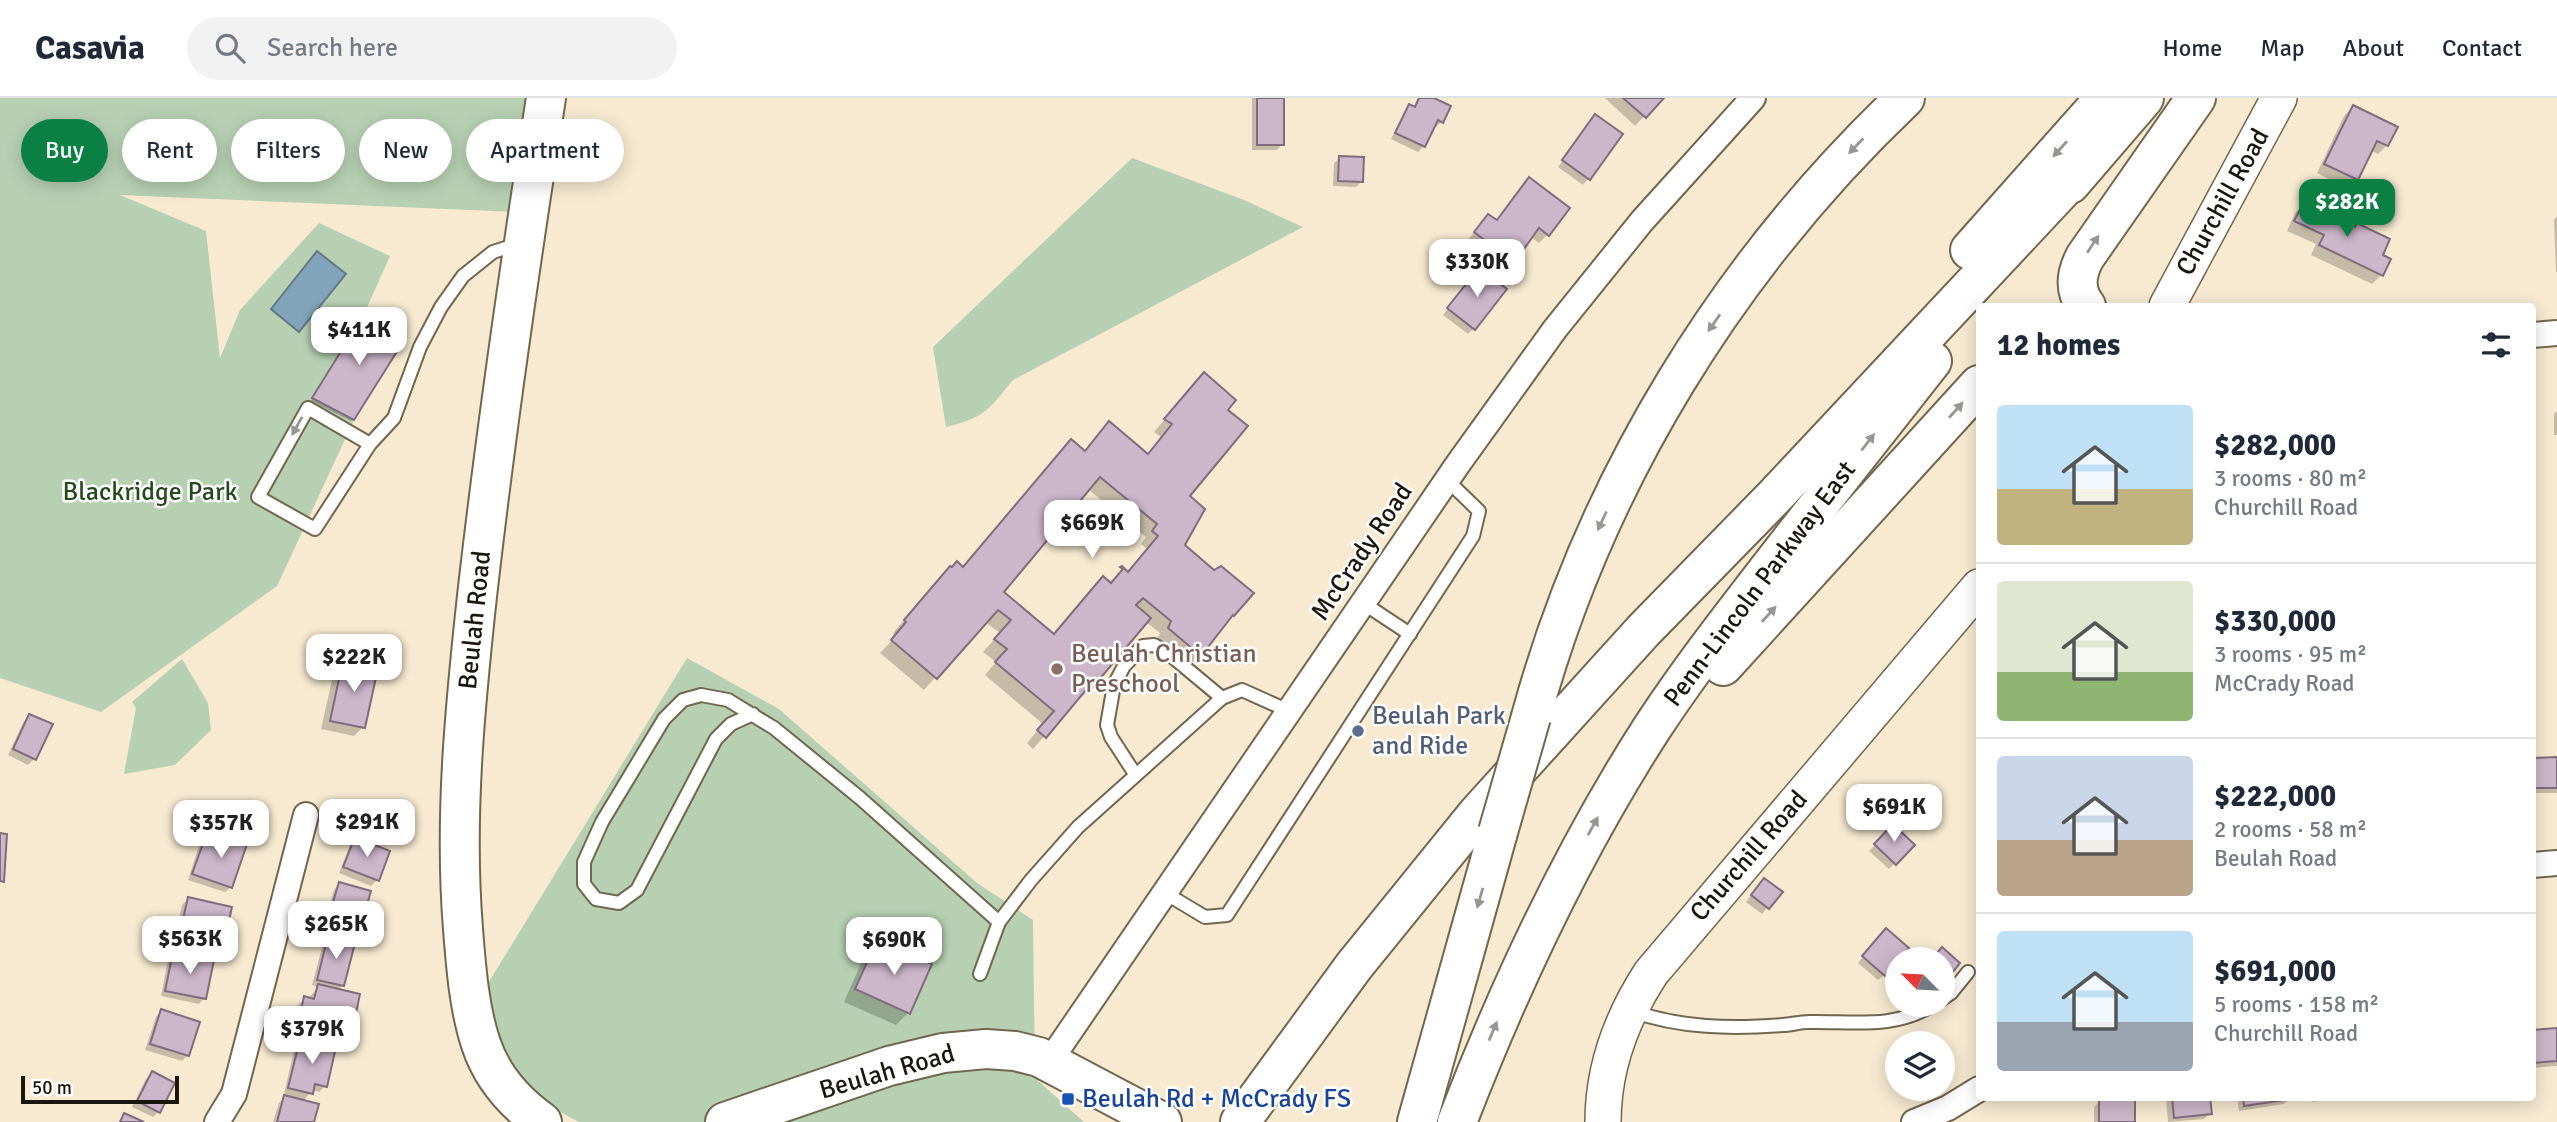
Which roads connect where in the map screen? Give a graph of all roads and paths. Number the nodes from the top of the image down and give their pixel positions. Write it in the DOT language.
graph roads {
  1 [pos="546,98"];
  2 [pos="1753,98"];
  3 [pos="1905,98"];
  4 [pos="2105,98"];
  5 [pos="2144,98"];
  6 [pos="2196,98"];
  7 [pos="2279,98"];
  8 [pos="2086,163"];
  9 [pos="525,241"];
  10 [pos="2178,298"];
  11 [pos="1977,303"];
  12 [pos="2084,303"];
  13 [pos="1976,304"];
  14 [pos="2557,333"];
  15 [pos="2536,335"];
  16 [pos="1976,388"];
  17 [pos="370,444"];
  18 [pos="1447,480"];
  19 [pos="1976,591"];
  20 [pos="1363,603"];
  21 [pos="1643,631"];
  22 [pos="1409,634"];
  23 [pos="1222,698"];
  24 [pos="1289,711"];
  25 [pos="753,714"];
  26 [pos="1624,773"];
  27 [pos="1135,774"];
  28 [pos="306,815"];
  29 [pos="2557,863"];
  30 [pos="2536,865"];
  31 [pos="1165,893"];
  32 [pos="999,922"];
  33 [pos="1968,972"];
  34 [pos="980,974"];
  35 [pos="1955,988"];
  36 [pos="1629,1010"];
  37 [pos="1908,1017"];
  38 [pos="1283,1061"];
  39 [pos="1049,1062"];
  40 [pos="1976,1091"];
  41 [pos="1110,1106"];
  42 [pos="1600,1112"];
  43 [pos="217,1122"];
  44 [pos="542,1122"];
  45 [pos="725,1122"];
  46 [pos="1162,1122"];
  47 [pos="1240,1122"];
  48 [pos="1277,1122"];
  49 [pos="1417,1122"];
  50 [pos="1457,1122"];
  51 [pos="1914,1122"];
  1 -- 9 [label="main road, Beulah Road"];
  2 -- 18 [label="street, McCrady Road"];
  3 -- 49 [label="main road, one-way, bridge"];
  4 -- 21 [label="main road, one-way"];
  5 -- 8 [label="main road, Penn-Lincoln Parkway East"];
  12 -- 6 [label="main road, one-way"];
  7 -- 10 [label="street, Churchill Road"];
  11 -- 8 [label="main road, Penn-Lincoln Parkway East, one-way"];
  8 -- 21 [label="main road"];
  9 -- 17 [label="lane"];
  9 -- 44 [label="main road, Beulah Road"];
  26 -- 13 [label="main road, Penn-Lincoln Parkway East, one-way"];
  14 -- 15 [label="street"];
  26 -- 16 [label="main road, one-way"];
  17 -- 17 [label="lane, one-way"];
  18 -- 20 [label="street, McCrady Road"];
  18 -- 22 [label="lane"];
  19 -- 36 [label="street, Churchill Road"];
  20 -- 22 [label="lane"];
  20 -- 24 [label="street, McCrady Road"];
  21 -- 38 [label="main road"];
  22 -- 31 [label="lane"];
  23 -- 24 [label="lane"];
  23 -- 27 [label="lane"];
  23 -- 27 [label="lane"];
  24 -- 31 [label="street, McCrady Road"];
  25 -- 25 [label="lane"];
  25 -- 32 [label="lane"];
  50 -- 26 [label="main road, Penn-Lincoln Parkway East, one-way"];
  27 -- 32 [label="lane"];
  28 -- 43 [label="street"];
  29 -- 30 [label="street"];
  31 -- 39 [label="street, McCrady Road"];
  32 -- 34 [label="lane"];
  33 -- 35 [label="lane"];
  36 -- 37 [label="lane"];
  36 -- 42 [label="street, Churchill Road"];
  38 -- 47 [label="main road"];
  38 -- 48 [label="main road"];
  39 -- 41 [label="main road, Beulah Road"];
  39 -- 45 [label="main road, Beulah Road"];
  40 -- 51 [label="street"];
  41 -- 46 [label="main road, Beulah Road"];
}
